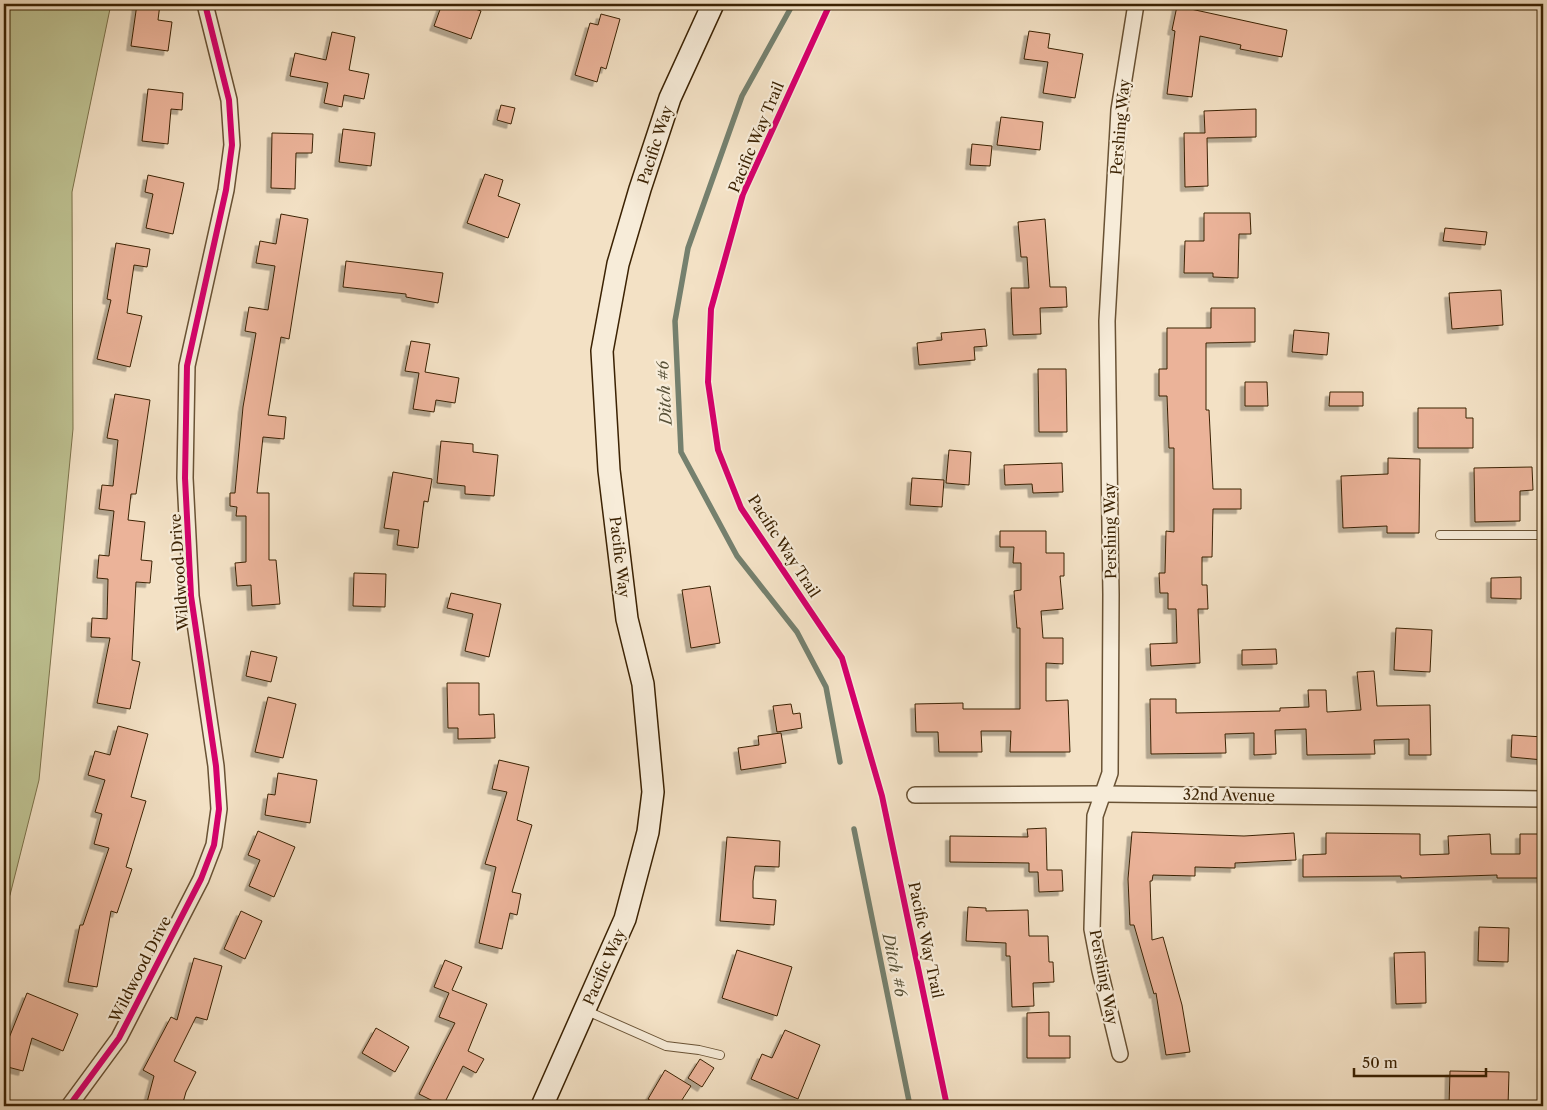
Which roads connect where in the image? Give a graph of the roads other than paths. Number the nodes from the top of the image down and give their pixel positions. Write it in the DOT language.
graph roads {
  1 [pos="206,4"];
  2 [pos="713,4"];
  3 [pos="1136,4"];
  4 [pos="1440,535"];
  5 [pos="1543,535"];
  6 [pos="1104,794"];
  7 [pos="915,795"];
  8 [pos="1543,799"];
  9 [pos="585,1010"];
  10 [pos="1120,1054"];
  11 [pos="720,1055"];
  12 [pos="69,1106"];
  13 [pos="542,1106"];
  1 -- 12 [label="street, Wildwood Drive"];
  2 -- 9 [label="main road, Pacific Way"];
  3 -- 6 [label="street, Pershing Way"];
  4 -- 5 [label="lane"];
  6 -- 7 [label="street, 32nd Avenue"];
  6 -- 8 [label="street, 32nd Avenue"];
  6 -- 10 [label="street, Pershing Way"];
  9 -- 11 [label="lane"];
  9 -- 13 [label="main road, Pacific Way"];
}
